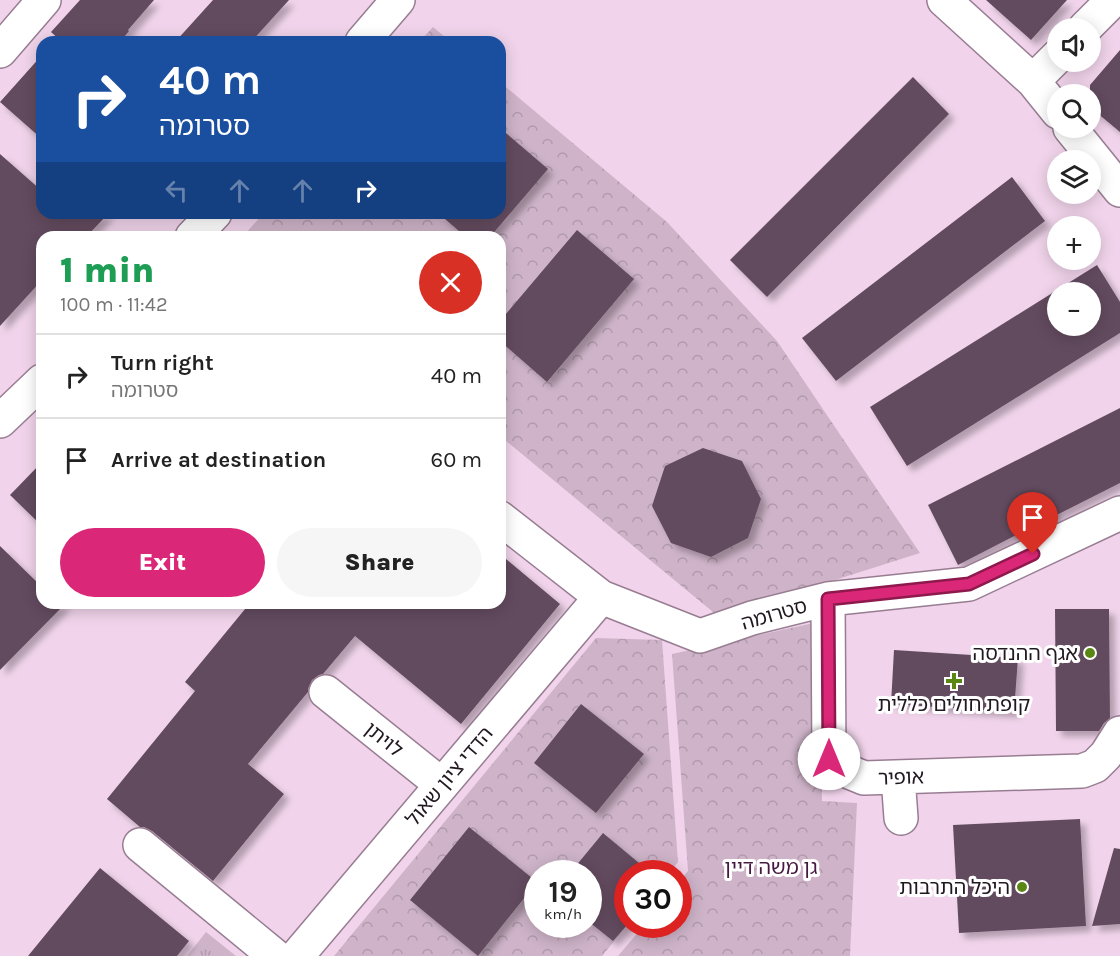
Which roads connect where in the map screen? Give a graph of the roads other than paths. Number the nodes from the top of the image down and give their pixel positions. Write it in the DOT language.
graph roads {
  1 [pos="44,0"];
  2 [pos="398,0"];
  3 [pos="944,0"];
  4 [pos="1113,0"];
  5 [pos="1095,18"];
  6 [pos="367,36"];
  7 [pos="0,51"];
  8 [pos="1047,67"];
  9 [pos="1033,81"];
  10 [pos="1047,98"];
  11 [pos="1078,138"];
  12 [pos="1120,190"];
  13 [pos="209,219"];
  14 [pos="198,231"];
  15 [pos="36,387"];
  16 [pos="0,421"];
  17 [pos="1119,518"];
  18 [pos="506,523"];
  19 [pos="601,597"];
  20 [pos="828,599"];
  21 [pos="326,692"];
  22 [pos="1120,734"];
  23 [pos="898,777"];
  24 [pos="442,785"];
  25 [pos="901,818"];
  26 [pos="140,845"];
  27 [pos="275,956"];
  28 [pos="297,956"];
  1 -- 7 [label="street"];
  2 -- 6 [label="street"];
  3 -- 9 [label="street"];
  4 -- 5 [label="street"];
  8 -- 9 [label="street"];
  9 -- 10 [label="street"];
  11 -- 12 [label="street"];
  13 -- 14 [label="street"];
  15 -- 16 [label="street"];
  17 -- 20 [label="street, סטרומה"];
  18 -- 19 [label="street, סטרומה"];
  19 -- 20 [label="street, סטרומה"];
  19 -- 24 [label="street, הדדי ציון שאול"];
  20 -- 23 [label="street, אופיר"];
  21 -- 24 [label="street, לויתן"];
  22 -- 23 [label="street, אופיר"];
  23 -- 25 [label="street"];
  24 -- 28 [label="street, הדדי ציון שאול"];
  26 -- 27 [label="street"];
}
